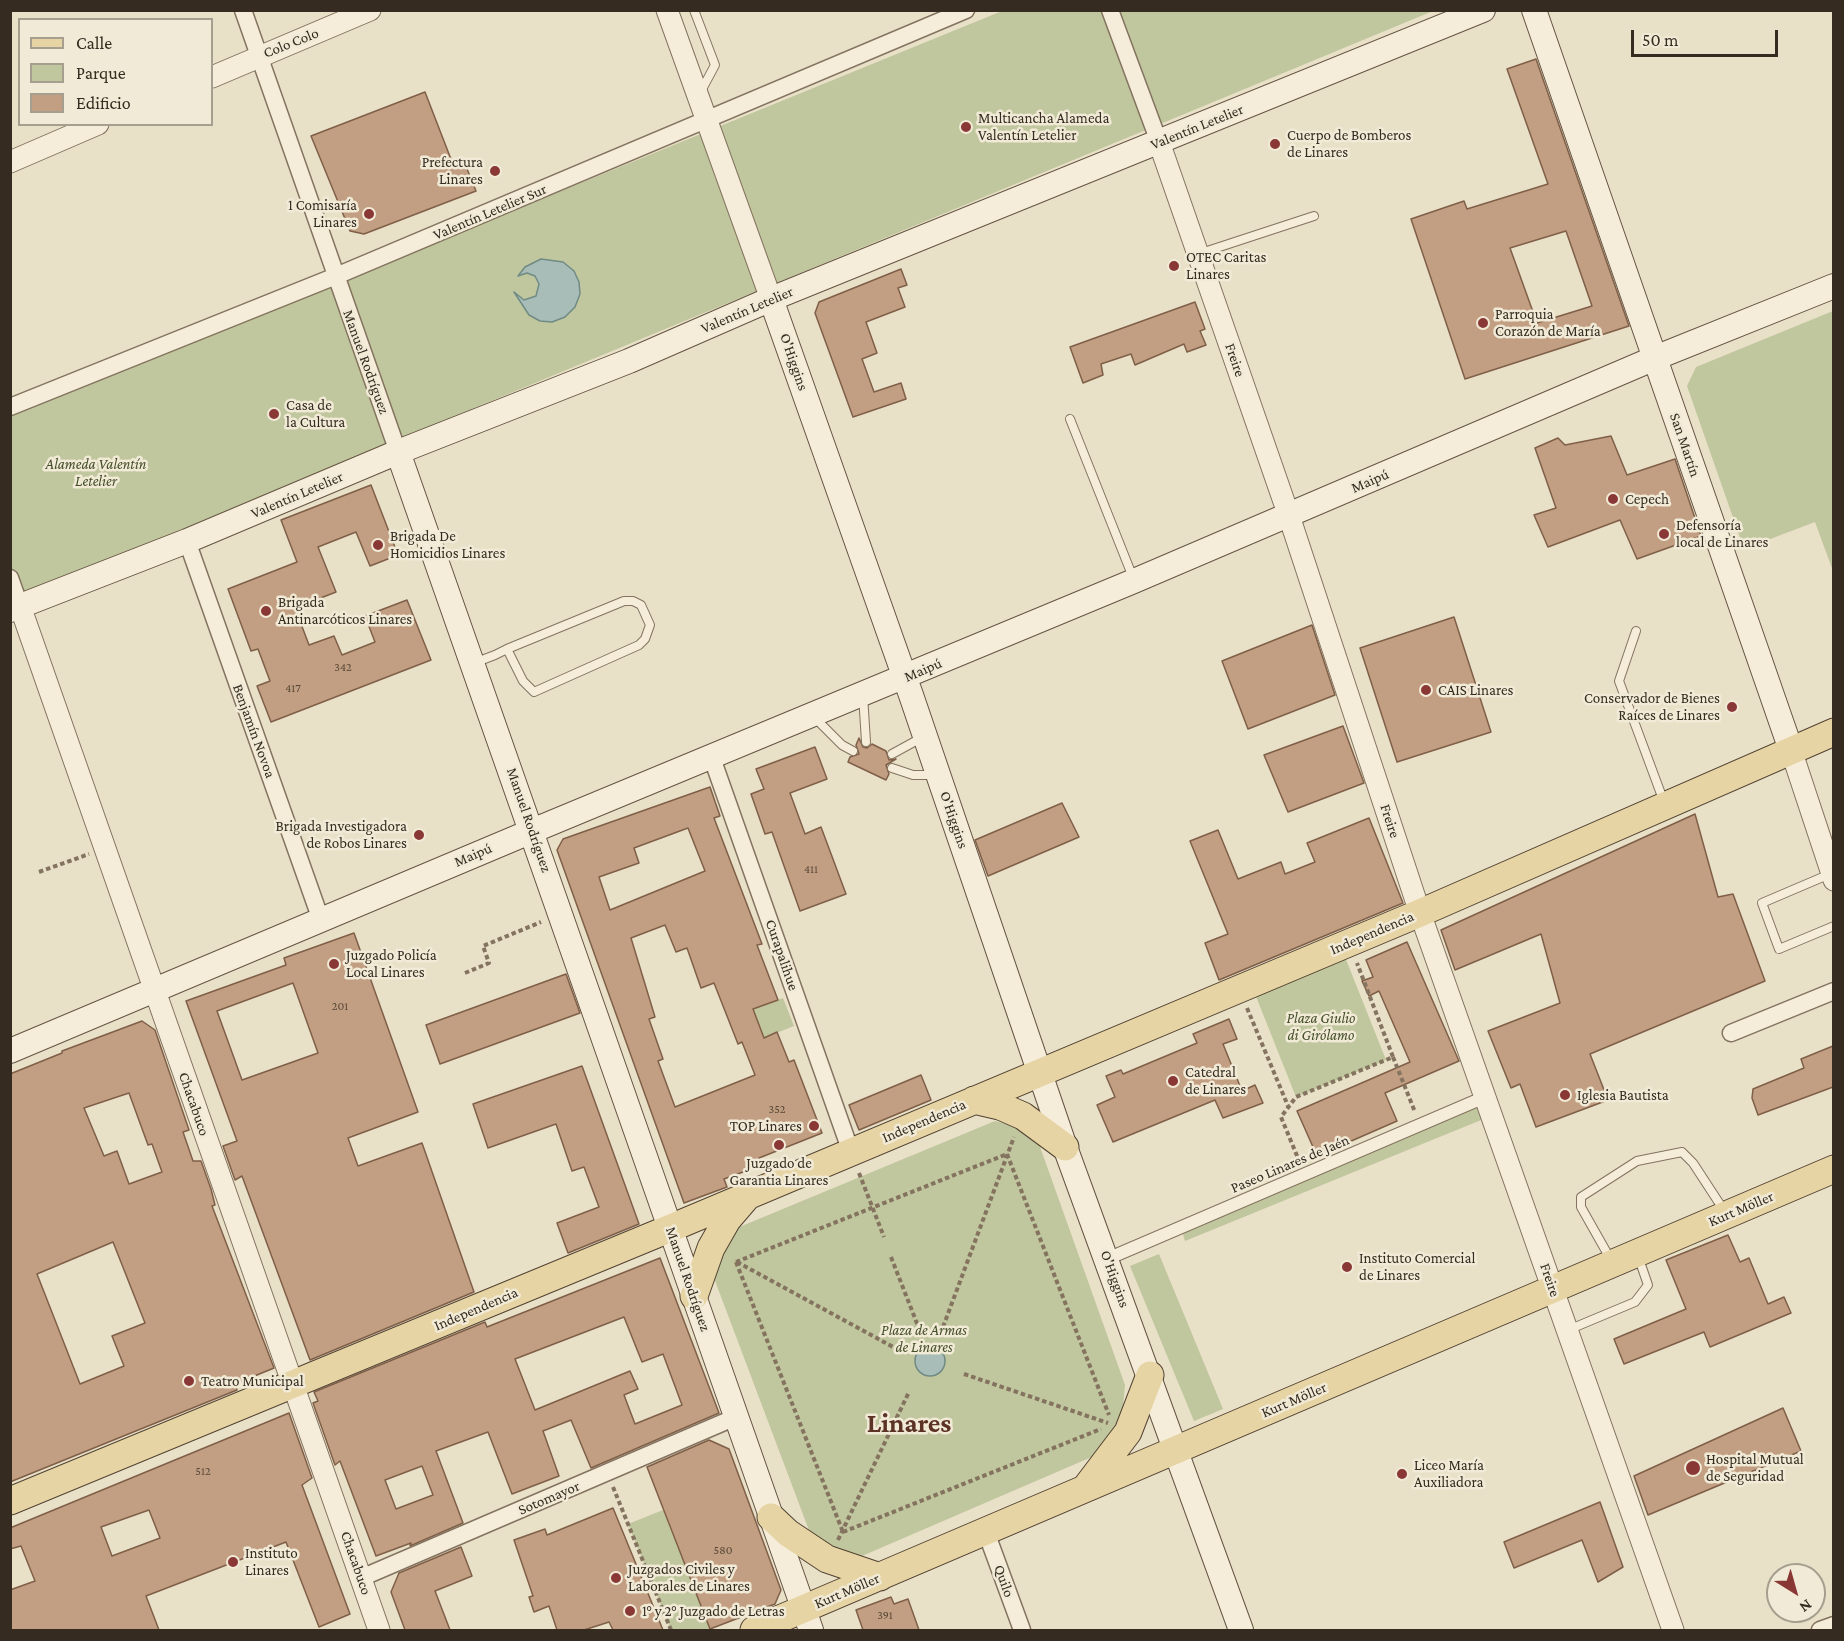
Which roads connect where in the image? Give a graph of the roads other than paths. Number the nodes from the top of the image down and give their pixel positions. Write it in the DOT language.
graph roads {
  1 [pos="243,10"];
  2 [pos="370,10"];
  3 [pos="667,10"];
  4 [pos="694,10"];
  5 [pos="966,10"];
  6 [pos="1110,10"];
  7 [pos="1483,10"];
  8 [pos="1534,10"];
  9 [pos="260,56"];
  10 [pos="213,77"];
  11 [pos="698,96"];
  12 [pos="708,120"];
  13 [pos="93,126"];
  14 [pos="1159,142"];
  15 [pos="10,162"];
  16 [pos="1314,216"];
  17 [pos="1198,254"];
  18 [pos="336,276"];
  19 [pos="1833,286"];
  20 [pos="771,299"];
  21 [pos="1655,358"];
  22 [pos="10,407"];
  23 [pos="1070,419"];
  24 [pos="398,452"];
  25 [pos="1289,516"];
  26 [pos="186,541"];
  27 [pos="10,578"];
  28 [pos="1134,581"];
  29 [pos="15,608"];
  30 [pos="1636,631"];
  31 [pos="507,649"];
  32 [pos="473,664"];
  33 [pos="905,678"];
  34 [pos="863,695"];
  35 [pos="813,716"];
  36 [pos="1833,732"];
  37 [pos="925,736"];
  38 [pos="866,742"];
  39 [pos="1791,750"];
  40 [pos="853,751"];
  41 [pos="892,754"];
  42 [pos="712,758"];
  43 [pos="892,768"];
  44 [pos="938,775"];
  45 [pos="1665,805"];
  46 [pos="532,831"];
  47 [pos="1832,876"];
  48 [pos="1420,913"];
  49 [pos="321,920"];
  50 [pos="1833,926"];
  51 [pos="155,990"];
  52 [pos="1833,991"];
  53 [pos="1731,1033"];
  54 [pos="10,1051"];
  55 [pos="1039,1072"];
  56 [pos="1485,1097"];
  57 [pos="974,1100"];
  58 [pos="1065,1147"];
  59 [pos="851,1152"];
  60 [pos="1833,1169"];
  61 [pos="748,1196"];
  62 [pos="1727,1215"];
  63 [pos="671,1228"];
  64 [pos="1107,1258"];
  65 [pos="1625,1258"];
  66 [pos="1553,1289"];
  67 [pos="694,1296"];
  68 [pos="1567,1330"];
  69 [pos="1150,1376"];
  70 [pos="293,1385"];
  71 [pos="736,1417"];
  72 [pos="1177,1450"];
  73 [pos="1084,1490"];
  74 [pos="10,1501"];
  75 [pos="771,1517"];
  76 [pos="986,1532"];
  77 [pos="880,1577"];
  78 [pos="361,1578"];
  79 [pos="807,1620"];
  80 [pos="1833,1625"];
  81 [pos="380,1630"];
  82 [pos="754,1630"];
  83 [pos="1023,1630"];
  84 [pos="1240,1630"];
  85 [pos="1673,1630"];
  86 [pos="1820,1630"];
  1 -- 9 [label="street, Manuel Rodríguez"];
  2 -- 9 [label="street, Colo Colo"];
  3 -- 11 [label="street, O'Higgins"];
  4 -- 11 [label="lane"];
  5 -- 12 [label="street, Valentín Letelier Sur"];
  6 -- 14 [label="street, Freire"];
  7 -- 14 [label="main road, Valentín Letelier"];
  8 -- 21 [label="main road, San Martín"];
  9 -- 10 [label="street, Colo Colo"];
  9 -- 18 [label="street, Manuel Rodríguez"];
  11 -- 12 [label="street, O'Higgins"];
  12 -- 18 [label="street, Valentín Letelier Sur"];
  12 -- 20 [label="street, O'Higgins"];
  13 -- 15 [label="street"];
  14 -- 17 [label="street, Freire"];
  14 -- 20 [label="main road, Valentín Letelier"];
  16 -- 17 [label="lane"];
  17 -- 25 [label="street, Freire"];
  18 -- 22 [label="street, Valentín Letelier Sur"];
  18 -- 24 [label="street, Manuel Rodríguez"];
  19 -- 21 [label="main road, Maipú"];
  20 -- 24 [label="main road, Valentín Letelier"];
  20 -- 33 [label="main road, O'Higgins"];
  21 -- 25 [label="main road, Maipú"];
  21 -- 39 [label="main road, San Martín"];
  23 -- 28 [label="lane"];
  24 -- 26 [label="main road, Valentín Letelier"];
  24 -- 32 [label="main road, Manuel Rodríguez"];
  25 -- 28 [label="main road, Maipú"];
  25 -- 48 [label="street, Freire"];
  26 -- 29 [label="main road, Valentín Letelier"];
  26 -- 49 [label="street, Benjamín Novoa"];
  27 -- 29 [label="street, Chacabuco"];
  28 -- 33 [label="main road, Maipú"];
  29 -- 51 [label="street, Chacabuco"];
  30 -- 45 [label="lane"];
  31 -- 31 [label="lane"];
  31 -- 32 [label="lane"];
  32 -- 46 [label="main road, Manuel Rodríguez"];
  33 -- 34 [label="main road, Maipú"];
  33 -- 37 [label="main road, O'Higgins"];
  34 -- 35 [label="main road, Maipú"];
  34 -- 38 [label="lane"];
  35 -- 40 [label="lane"];
  35 -- 42 [label="main road, Maipú"];
  36 -- 39 [label="main road, Independencia"];
  37 -- 41 [label="lane"];
  37 -- 44 [label="main road, O'Higgins"];
  39 -- 45 [label="main road, Independencia"];
  39 -- 47 [label="street, San Martín"];
  42 -- 46 [label="main road, Maipú"];
  42 -- 59 [label="street, Curapalihue"];
  43 -- 44 [label="lane"];
  44 -- 55 [label="main road, O'Higgins"];
  45 -- 48 [label="main road, Independencia"];
  46 -- 49 [label="main road, Maipú"];
  46 -- 63 [label="main road, Manuel Rodríguez"];
  47 -- 50 [label="lane"];
  48 -- 55 [label="main road, Independencia"];
  48 -- 56 [label="street, Freire"];
  49 -- 51 [label="main road, Maipú"];
  51 -- 54 [label="main road, Maipú"];
  51 -- 70 [label="street, Chacabuco"];
  52 -- 53 [label="street"];
  55 -- 57 [label="main road, Independencia"];
  55 -- 58 [label="main road, O'Higgins"];
  56 -- 64 [label="street, Paseo Linares de Jaén"];
  56 -- 66 [label="street, Freire"];
  57 -- 58 [label="main road"];
  57 -- 59 [label="main road, Independencia"];
  58 -- 64 [label="main road, O'Higgins"];
  59 -- 61 [label="main road, Independencia"];
  60 -- 62 [label="main road, Kurt Möller"];
  61 -- 63 [label="main road, Independencia"];
  61 -- 67 [label="main road"];
  62 -- 65 [label="main road, Kurt Möller"];
  62 -- 65 [label="lane"];
  63 -- 67 [label="main road, Manuel Rodríguez"];
  63 -- 70 [label="main road, Independencia"];
  64 -- 69 [label="main road, O'Higgins"];
  65 -- 66 [label="main road, Kurt Möller"];
  65 -- 68 [label="lane"];
  66 -- 68 [label="street, Freire"];
  66 -- 72 [label="main road, Kurt Möller"];
  67 -- 71 [label="main road, Manuel Rodríguez"];
  68 -- 85 [label="street, Freire"];
  69 -- 72 [label="main road, O'Higgins"];
  69 -- 73 [label="main road"];
  70 -- 74 [label="main road, Independencia"];
  70 -- 78 [label="street, Chacabuco"];
  71 -- 75 [label="main road, Manuel Rodríguez"];
  71 -- 78 [label="street, Sotomayor"];
  72 -- 73 [label="main road, Kurt Möller"];
  72 -- 84 [label="main road, O'Higgins"];
  73 -- 76 [label="main road, Kurt Möller"];
  75 -- 77 [label="main road"];
  75 -- 79 [label="main road, Manuel Rodríguez"];
  76 -- 77 [label="main road, Kurt Möller"];
  76 -- 83 [label="street, Quilo"];
  77 -- 79 [label="main road, Kurt Möller"];
  78 -- 81 [label="street, Chacabuco"];
  79 -- 82 [label="main road, Kurt Möller"];
  80 -- 86 [label="street"];
}
